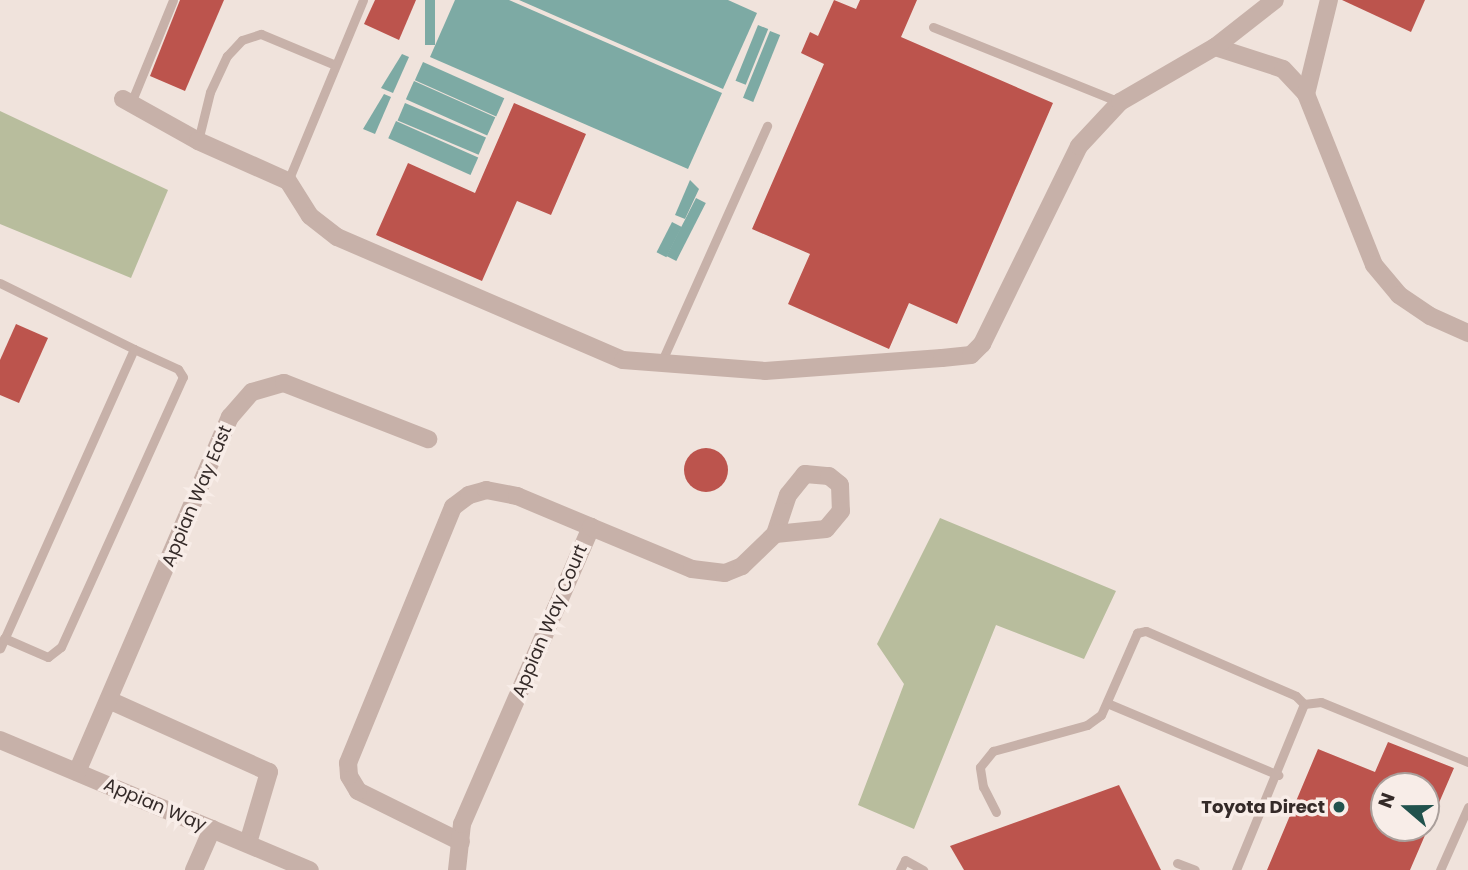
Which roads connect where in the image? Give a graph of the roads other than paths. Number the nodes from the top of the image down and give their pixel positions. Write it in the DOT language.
graph roads {
  1 [pos="173,0"];
  2 [pos="363,0"];
  3 [pos="1275,0"];
  4 [pos="1329,0"];
  5 [pos="933,27"];
  6 [pos="1216,47"];
  7 [pos="333,64"];
  8 [pos="1306,94"];
  9 [pos="127,101"];
  10 [pos="1120,102"];
  11 [pos="767,127"];
  12 [pos="198,141"];
  13 [pos="288,181"];
  14 [pos="0,283"];
  15 [pos="1468,333"];
  16 [pos="134,349"];
  17 [pos="661,363"];
  18 [pos="428,439"];
  19 [pos="592,527"];
  20 [pos="775,534"];
  21 [pos="4,638"];
  22 [pos="0,648"];
  23 [pos="111,701"];
  24 [pos="1107,703"];
  25 [pos="1304,704"];
  26 [pos="0,740"];
  27 [pos="1468,762"];
  28 [pos="77,772"];
  29 [pos="1278,775"];
  30 [pos="1468,807"];
  31 [pos="996,812"];
  32 [pos="212,829"];
  33 [pos="461,842"];
  34 [pos="247,843"];
  35 [pos="1177,863"];
  36 [pos="194,870"];
  37 [pos="310,870"];
  38 [pos="457,870"];
  39 [pos="900,870"];
  40 [pos="923,870"];
  41 [pos="1195,870"];
  42 [pos="1236,870"];
  43 [pos="1440,870"];
  1 -- 9 [label="lane"];
  2 -- 7 [label="lane"];
  3 -- 6 [label="street"];
  4 -- 8 [label="street"];
  5 -- 10 [label="lane"];
  6 -- 8 [label="street"];
  6 -- 10 [label="street"];
  7 -- 12 [label="lane"];
  7 -- 13 [label="lane"];
  8 -- 15 [label="street"];
  9 -- 12 [label="street"];
  10 -- 17 [label="street"];
  11 -- 17 [label="lane"];
  12 -- 13 [label="street"];
  13 -- 17 [label="street"];
  14 -- 16 [label="lane"];
  16 -- 21 [label="lane"];
  16 -- 21 [label="lane"];
  18 -- 23 [label="street, Appian Way East"];
  19 -- 20 [label="street, Appian Way Court"];
  19 -- 33 [label="street, Appian Way Court"];
  19 -- 33 [label="street"];
  21 -- 22 [label="lane"];
  23 -- 28 [label="street, Appian Way East"];
  23 -- 34 [label="street"];
  24 -- 25 [label="lane"];
  24 -- 29 [label="lane"];
  24 -- 31 [label="lane"];
  25 -- 27 [label="lane"];
  25 -- 29 [label="lane"];
  26 -- 28 [label="street, Appian Way"];
  28 -- 32 [label="street, Appian Way"];
  29 -- 42 [label="lane"];
  30 -- 43 [label="lane"];
  32 -- 34 [label="street, Appian Way"];
  32 -- 36 [label="street"];
  33 -- 38 [label="street, Appian Way Court"];
  34 -- 37 [label="street, Appian Way"];
  35 -- 41 [label="lane"];
  39 -- 40 [label="lane"];
}
